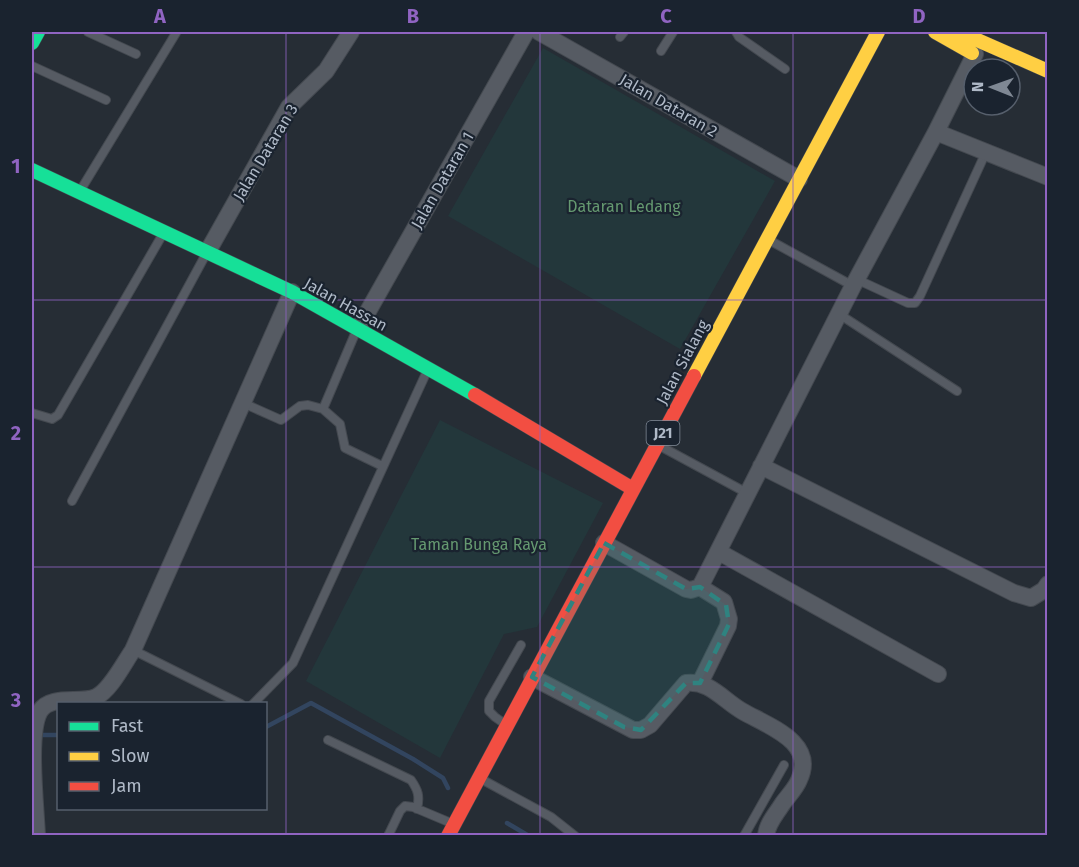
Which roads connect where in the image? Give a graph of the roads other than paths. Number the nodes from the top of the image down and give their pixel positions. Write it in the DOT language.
graph roads {
  1 [pos="38,32"];
  2 [pos="88,32"];
  3 [pos="351,32"];
  4 [pos="539,32"];
  5 [pos="673,32"];
  6 [pos="736,32"];
  7 [pos="878,32"];
  8 [pos="935,32"];
  9 [pos="959,32"];
  10 [pos="176,33"];
  11 [pos="520,34"];
  12 [pos="32,43"];
  13 [pos="661,51"];
  14 [pos="136,54"];
  15 [pos="981,57"];
  16 [pos="32,66"];
  17 [pos="785,69"];
  18 [pos="1047,71"];
  19 [pos="1022,75"];
  20 [pos="1047,85"];
  21 [pos="962,91"];
  22 [pos="106,100"];
  23 [pos="936,132"];
  24 [pos="986,152"];
  25 [pos="32,170"];
  26 [pos="1047,177"];
  27 [pos="799,179"];
  28 [pos="79,192"];
  29 [pos="164,232"];
  30 [pos="766,239"];
  31 [pos="208,251"];
  32 [pos="855,283"];
  33 [pos="292,292"];
  34 [pos="839,314"];
  35 [pos="358,329"];
  36 [pos="428,368"];
  37 [pos="957,391"];
  38 [pos="243,403"];
  39 [pos="323,409"];
  40 [pos="32,413"];
  41 [pos="657,445"];
  42 [pos="382,466"];
  43 [pos="761,466"];
  44 [pos="633,489"];
  45 [pos="747,493"];
  46 [pos="72,501"];
  47 [pos="604,543"];
  48 [pos="715,559"];
  49 [pos="1047,584"];
  50 [pos="700,587"];
  51 [pos="521,645"];
  52 [pos="133,650"];
  53 [pos="938,675"];
  54 [pos="532,677"];
  55 [pos="700,683"];
  56 [pos="62,702"];
  57 [pos="237,702"];
  58 [pos="256,702"];
  59 [pos="57,703"];
  60 [pos="507,725"];
  61 [pos="328,740"];
  62 [pos="784,765"];
  63 [pos="479,777"];
  64 [pos="417,808"];
  65 [pos="451,830"];
  66 [pos="37,836"];
  67 [pos="388,836"];
  68 [pos="574,836"];
  69 [pos="744,836"];
  70 [pos="766,836"];
  1 -- 12 [label="main road"];
  2 -- 14 [label="lane"];
  3 -- 31 [label="street, Jalan Dataran 3"];
  4 -- 27 [label="street, Jalan Dataran 2"];
  5 -- 13 [label="lane"];
  6 -- 17 [label="lane"];
  7 -- 27 [label="main road, Jalan Sialang / J21"];
  8 -- 15 [label="main road"];
  9 -- 18 [label="main road"];
  10 -- 28 [label="lane"];
  11 -- 35 [label="street, Jalan Dataran 1"];
  16 -- 22 [label="lane"];
  19 -- 20 [label="main road"];
  21 -- 23 [label="street"];
  23 -- 24 [label="street"];
  23 -- 32 [label="street"];
  24 -- 26 [label="street"];
  24 -- 32 [label="lane"];
  25 -- 28 [label="main road, Jalan Hassan"];
  27 -- 30 [label="main road, Jalan Sialang / J21"];
  28 -- 29 [label="main road, Jalan Hassan"];
  29 -- 31 [label="main road, Jalan Hassan"];
  29 -- 40 [label="lane"];
  30 -- 32 [label="lane"];
  30 -- 41 [label="main road, Jalan Sialang / J21"];
  31 -- 33 [label="main road, Jalan Hassan"];
  31 -- 46 [label="lane"];
  32 -- 34 [label="street"];
  33 -- 35 [label="main road, Jalan Hassan"];
  33 -- 38 [label="street"];
  34 -- 37 [label="lane"];
  34 -- 43 [label="street"];
  35 -- 36 [label="main road, Jalan Hassan"];
  35 -- 39 [label="lane"];
  36 -- 42 [label="lane"];
  36 -- 44 [label="main road, Jalan Hassan"];
  38 -- 39 [label="lane"];
  38 -- 52 [label="street"];
  39 -- 42 [label="lane"];
  41 -- 44 [label="main road, Jalan Sialang / J21"];
  41 -- 45 [label="lane"];
  42 -- 58 [label="lane"];
  43 -- 45 [label="street"];
  43 -- 49 [label="street"];
  44 -- 47 [label="main road, Jalan Sialang / J21"];
  45 -- 48 [label="street"];
  47 -- 50 [label="street"];
  47 -- 54 [label="main road, Jalan Sialang / J21"];
  48 -- 50 [label="street"];
  48 -- 53 [label="street"];
  50 -- 55 [label="street"];
  51 -- 60 [label="lane"];
  52 -- 56 [label="street"];
  52 -- 57 [label="lane"];
  54 -- 55 [label="street"];
  54 -- 60 [label="main road, Jalan Sialang / J21"];
  55 -- 70 [label="street"];
  59 -- 66 [label="street"];
  60 -- 63 [label="main road, Jalan Sialang / J21"];
  61 -- 64 [label="lane"];
  62 -- 69 [label="lane"];
  63 -- 65 [label="main road, Jalan Sialang / J21"];
  63 -- 68 [label="lane"];
  64 -- 65 [label="lane"];
  64 -- 67 [label="lane"];
}
